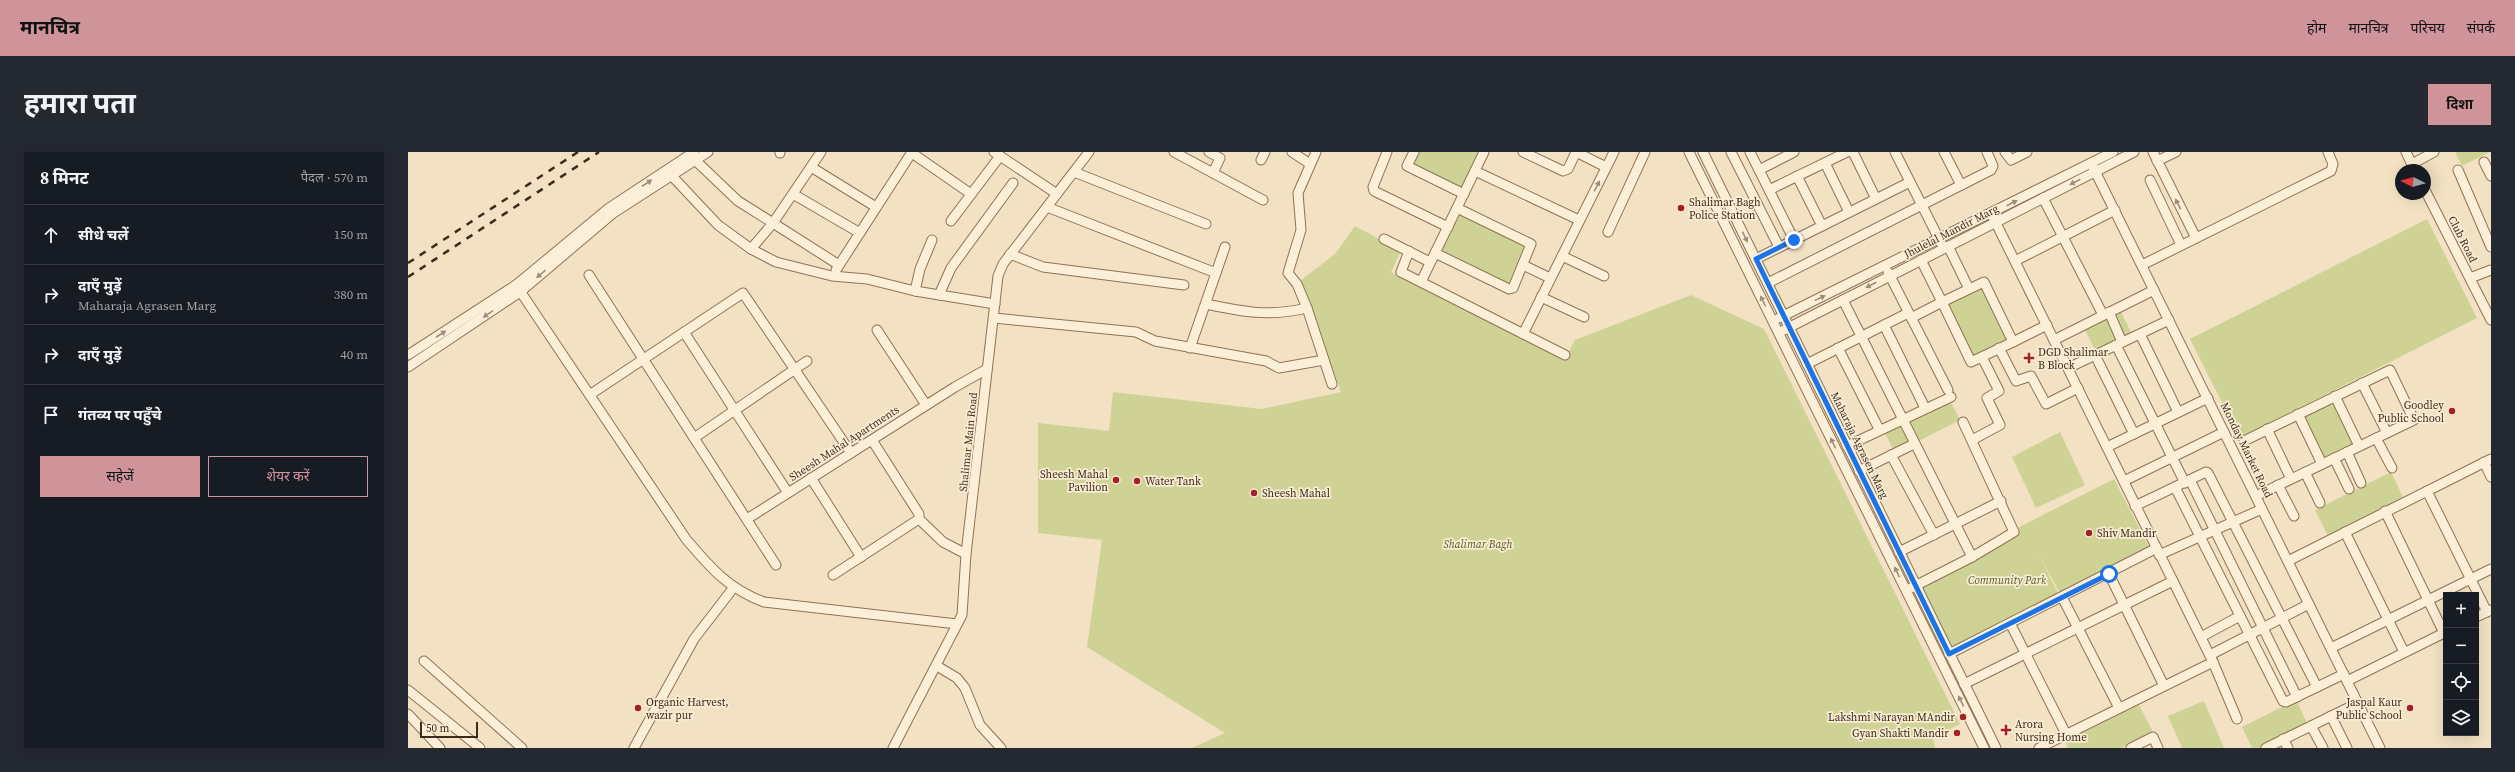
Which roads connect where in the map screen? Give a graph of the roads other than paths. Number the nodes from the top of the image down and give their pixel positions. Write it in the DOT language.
graph roads {
  1 [pos="708,152"];
  2 [pos="821,152"];
  3 [pos="1089,152"];
  4 [pos="1174,152"];
  5 [pos="1209,152"];
  6 [pos="1292,152"];
  7 [pos="1382,152"];
  8 [pos="1387,152"];
  9 [pos="1414,152"];
  10 [pos="1484,152"];
  11 [pos="1523,152"];
  12 [pos="1576,152"];
  13 [pos="1614,152"];
  14 [pos="1645,152"];
  15 [pos="1689,152"];
  16 [pos="1703,152"];
  17 [pos="1731,152"];
  18 [pos="1750,152"];
  19 [pos="1847,152"];
  20 [pos="1853,152"];
  21 [pos="1895,152"];
  22 [pos="1944,152"];
  23 [pos="1987,152"];
  24 [pos="2005,152"];
  25 [pos="2027,152"];
  26 [pos="2113,152"];
  27 [pos="2134,152"];
  28 [pos="2153,152"];
  29 [pos="2176,152"];
  30 [pos="2328,152"];
  31 [pos="2406,152"];
  32 [pos="2434,152"];
  33 [pos="912,153"];
  34 [pos="996,153"];
  35 [pos="1788,153"];
  36 [pos="694,156"];
  37 [pos="1313,156"];
  38 [pos="2157,161"];
  39 [pos="2484,162"];
  40 [pos="1825,163"];
  41 [pos="2091,163"];
  42 [pos="2412,164"];
  43 [pos="2417,164"];
  44 [pos="811,167"];
  45 [pos="1606,167"];
  46 [pos="1759,170"];
  47 [pos="2458,170"];
  48 [pos="1475,171"];
  49 [pos="1074,172"];
  50 [pos="2096,172"];
  51 [pos="1213,173"];
  52 [pos="672,176"];
  53 [pos="1797,176"];
  54 [pos="2491,176"];
  55 [pos="1369,180"];
  56 [pos="2150,180"];
  57 [pos="1910,182"];
  58 [pos="1013,183"];
  59 [pos="1960,185"];
  60 [pos="1769,190"];
  61 [pos="793,194"];
  62 [pos="971,194"];
  63 [pos="1057,194"];
  64 [pos="1464,194"];
  65 [pos="2042,198"];
  66 [pos="1876,199"];
  67 [pos="1263,200"];
  68 [pos="2430,200"];
  69 [pos="1728,203"];
  70 [pos="1922,205"];
  71 [pos="876,207"];
  72 [pos="1047,207"];
  73 [pos="1457,208"];
  74 [pos="1717,209"];
  75 [pos="2115,210"];
  76 [pos="1849,212"];
  77 [pos="1991,213"];
  78 [pos="1579,220"];
  79 [pos="951,221"];
  80 [pos="1996,222"];
  81 [pos="773,223"];
  82 [pos="1206,224"];
  83 [pos="1822,226"];
  84 [pos="1448,227"];
  85 [pos="1608,232"];
  86 [pos="860,233"];
  87 [pos="2062,237"];
  88 [pos="2196,238"];
  89 [pos="1384,239"];
  90 [pos="1939,239"];
  91 [pos="932,240"];
  92 [pos="1794,240"];
  93 [pos="2181,245"];
  94 [pos="1226,247"];
  95 [pos="1779,247"];
  96 [pos="1946,247"];
  97 [pos="2491,247"];
  98 [pos="751,249"];
  99 [pos="1409,252"];
  100 [pos="1435,253"];
  101 [pos="1010,254"];
  102 [pos="1562,256"];
  103 [pos="1756,259"];
  104 [pos="1921,260"];
  105 [pos="2015,261"];
  106 [pos="1430,262"];
  107 [pos="839,265"];
  108 [pos="1523,265"];
  109 [pos="2142,265"];
  110 [pos="1885,266"];
  111 [pos="2491,270"];
  112 [pos="1216,273"];
  113 [pos="589,275"];
  114 [pos="832,276"];
  115 [pos="1604,276"];
  116 [pos="1890,276"];
  117 [pos="1550,278"];
  118 [pos="2470,278"];
  119 [pos="1422,282"];
  120 [pos="1768,284"];
  121 [pos="1184,285"];
  122 [pos="518,288"];
  123 [pos="1969,289"];
  124 [pos="2154,290"];
  125 [pos="916,291"];
  126 [pos="939,295"];
  127 [pos="1541,297"];
  128 [pos="1843,300"];
  129 [pos="1942,302"];
  130 [pos="995,304"];
  131 [pos="1206,304"];
  132 [pos="1307,308"];
  133 [pos="2489,309"];
  134 [pos="2106,314"];
  135 [pos="1910,315"];
  136 [pos="1783,316"];
  137 [pos="1584,317"];
  138 [pos="994,318"];
  139 [pos="2169,320"];
  140 [pos="2491,320"];
  141 [pos="1773,321"];
  142 [pos="1884,325"];
  143 [pos="2047,325"];
  144 [pos="1789,327"];
  145 [pos="877,330"];
  146 [pos="684,332"];
  147 [pos="1778,333"];
  148 [pos="1523,334"];
  149 [pos="2140,334"];
  150 [pos="1861,336"];
  151 [pos="2054,340"];
  152 [pos="2013,342"];
  153 [pos="2119,343"];
  154 [pos="1190,348"];
  155 [pos="1838,348"];
  156 [pos="1999,348"];
  157 [pos="408,355"];
  158 [pos="1565,355"];
  159 [pos="2095,355"];
  160 [pos="1982,357"];
  161 [pos="643,359"];
  162 [pos="1324,360"];
  163 [pos="807,361"];
  164 [pos="1807,364"];
  165 [pos="408,367"];
  166 [pos="2068,368"];
  167 [pos="988,369"];
  168 [pos="795,370"];
  169 [pos="2362,383"];
  170 [pos="1332,384"];
  171 [pos="2078,388"];
  172 [pos="591,394"];
  173 [pos="2335,396"];
  174 [pos="2208,398"];
  175 [pos="926,405"];
  176 [pos="1925,408"];
  177 [pos="735,411"];
  178 [pos="2178,412"];
  179 [pos="2298,414"];
  180 [pos="1902,418"];
  181 [pos="1963,422"];
  182 [pos="2155,424"];
  183 [pos="1879,429"];
  184 [pos="2267,429"];
  185 [pos="2224,432"];
  186 [pos="2387,433"];
  187 [pos="2134,434"];
  188 [pos="694,438"];
  189 [pos="2376,438"];
  190 [pos="872,440"];
  191 [pos="1972,440"];
  192 [pos="2244,441"];
  193 [pos="1914,444"];
  194 [pos="2359,446"];
  195 [pos="2107,447"];
  196 [pos="1849,450"];
  197 [pos="2346,452"];
  198 [pos="851,453"];
  199 [pos="1891,455"];
  200 [pos="2172,457"];
  201 [pos="2334,458"];
  202 [pos="1841,459"];
  203 [pos="2487,461"];
  204 [pos="2322,464"];
  205 [pos="2392,468"];
  206 [pos="1860,471"];
  207 [pos="2305,472"];
  208 [pos="2491,477"];
  209 [pos="811,478"];
  210 [pos="2292,479"];
  211 [pos="2124,481"];
  212 [pos="2187,482"];
  213 [pos="2361,483"];
  214 [pos="2278,485"];
  215 [pos="2175,487"];
  216 [pos="2349,489"];
  217 [pos="2427,490"];
  218 [pos="788,493"];
  219 [pos="2256,496"];
  220 [pos="2001,501"];
  221 [pos="2320,503"];
  222 [pos="2135,506"];
  223 [pos="2262,509"];
  224 [pos="2386,511"];
  225 [pos="2294,516"];
  226 [pos="747,519"];
  227 [pos="919,520"];
  228 [pos="2232,523"];
  229 [pos="1955,524"];
  230 [pos="2216,531"];
  231 [pos="2345,532"];
  232 [pos="1934,535"];
  233 [pos="2200,537"];
  234 [pos="1899,552"];
  235 [pos="2157,552"];
  236 [pos="966,554"];
  237 [pos="861,557"];
  238 [pos="1972,557"];
  239 [pos="2288,561"];
  240 [pos="776,565"];
  241 [pos="2491,569"];
  242 [pos="2109,574"];
  243 [pos="834,575"];
  244 [pos="2471,579"];
  245 [pos="2173,581"];
  246 [pos="1916,585"];
  247 [pos="734,587"];
  248 [pos="1906,590"];
  249 [pos="2062,597"];
  250 [pos="2428,600"];
  251 [pos="2309,604"];
  252 [pos="2124,605"];
  253 [pos="2489,611"];
  254 [pos="2240,616"];
  255 [pos="2479,616"];
  256 [pos="2281,618"];
  257 [pos="2388,620"];
  258 [pos="2010,623"];
  259 [pos="957,624"];
  260 [pos="2077,628"];
  261 [pos="2263,628"];
  262 [pos="2443,629"];
  263 [pos="2443,634"];
  264 [pos="2249,635"];
  265 [pos="2201,637"];
  266 [pos="2331,648"];
  267 [pos="2404,652"];
  268 [pos="1949,654"];
  269 [pos="2025,654"];
  270 [pos="2211,658"];
  271 [pos="424,661"];
  272 [pos="936,666"];
  273 [pos="2346,677"];
  274 [pos="1964,684"];
  275 [pos="2164,686"];
  276 [pos="2317,687"];
  277 [pos="408,690"];
  278 [pos="2297,697"];
  279 [pos="2358,703"];
  280 [pos="2119,708"];
  281 [pos="408,714"];
  282 [pos="2331,716"];
  283 [pos="2237,720"];
  284 [pos="2312,726"];
  285 [pos="2066,734"];
  286 [pos="2283,739"];
  287 [pos="520,747"];
  288 [pos="1993,747"];
  289 [pos="440,748"];
  290 [pos="480,748"];
  291 [pos="634,748"];
  292 [pos="893,748"];
  293 [pos="1001,748"];
  294 [pos="1984,748"];
  295 [pos="2039,748"];
  296 [pos="2131,748"];
  297 [pos="2158,748"];
  298 [pos="2266,748"];
  299 [pos="2288,748"];
  300 [pos="2322,748"];
  301 [pos="2347,748"];
  302 [pos="2380,748"];
  1 -- 36 [label="street"];
  2 -- 44 [label="street"];
  3 -- 49 [label="street, Shalimar Main Road"];
  4 -- 51 [label="street"];
  5 -- 51 [label="street"];
  6 -- 37 [label="street"];
  7 -- 55 [label="street"];
  8 -- 84 [label="street"];
  9 -- 64 [label="street"];
  10 -- 48 [label="street"];
  11 -- 12 [label="street"];
  12 -- 45 [label="street"];
  13 -- 45 [label="street"];
  14 -- 85 [label="street"];
  15 -- 74 [label="street, Maharaja Agrasen Marg"];
  16 -- 69 [label="street, Maharaja Agrasen Marg"];
  17 -- 95 [label="street"];
  18 -- 46 [label="street"];
  19 -- 40 [label="street"];
  20 -- 66 [label="street"];
  21 -- 57 [label="street"];
  22 -- 59 [label="street"];
  23 -- 59 [label="street"];
  24 -- 25 [label="street"];
  26 -- 41 [label="street, Jhulelal Mandir Marg"];
  27 -- 50 [label="street, Jhulelal Mandir Marg"];
  28 -- 38 [label="street"];
  29 -- 38 [label="street"];
  30 -- 88 [label="street"];
  31 -- 42 [label="street"];
  32 -- 43 [label="street"];
  33 -- 62 [label="street"];
  33 -- 71 [label="street"];
  34 -- 62 [label="street"];
  34 -- 63 [label="street"];
  35 -- 46 [label="street"];
  36 -- 52 [label="street"];
  36 -- 81 [label="street"];
  122 -- 36 [label="street, one-way"];
  37 -- 132 [label="street"];
  88 -- 38 [label="street, one-way"];
  39 -- 54 [label="street"];
  40 -- 53 [label="street"];
  40 -- 76 [label="street"];
  41 -- 50 [label="street, Monday Market Road"];
  77 -- 41 [label="street, Jhulelal Mandir Marg, one-way"];
  44 -- 61 [label="street"];
  44 -- 71 [label="street"];
  78 -- 45 [label="street, one-way"];
  46 -- 60 [label="street"];
  47 -- 97 [label="street"];
  48 -- 64 [label="street"];
  48 -- 78 [label="street"];
  49 -- 63 [label="street, Shalimar Main Road"];
  49 -- 82 [label="street"];
  50 -- 65 [label="street, Jhulelal Mandir Marg, one-way"];
  50 -- 75 [label="street, Monday Market Road"];
  51 -- 67 [label="street"];
  52 -- 98 [label="street"];
  52 -- 122 [label="street, one-way"];
  53 -- 60 [label="street"];
  53 -- 83 [label="street"];
  56 -- 93 [label="street"];
  57 -- 66 [label="street"];
  57 -- 70 [label="street"];
  58 -- 126 [label="street"];
  59 -- 70 [label="street"];
  60 -- 92 [label="street"];
  61 -- 81 [label="street"];
  61 -- 86 [label="street"];
  62 -- 79 [label="street"];
  63 -- 72 [label="street, Shalimar Main Road"];
  64 -- 73 [label="street"];
  65 -- 80 [label="street, Jhulelal Mandir Marg"];
  65 -- 87 [label="street"];
  66 -- 76 [label="street"];
  68 -- 118 [label="street, Club Road"];
  69 -- 74 [label="street"];
  69 -- 103 [label="street, Maharaja Agrasen Marg, one-way"];
  70 -- 90 [label="street"];
  70 -- 120 [label="street"];
  71 -- 86 [label="street"];
  72 -- 101 [label="street, Shalimar Main Road"];
  72 -- 112 [label="street"];
  73 -- 84 [label="street"];
  73 -- 108 [label="street"];
  141 -- 74 [label="street, Maharaja Agrasen Marg, one-way"];
  75 -- 87 [label="street"];
  75 -- 109 [label="street, Monday Market Road"];
  76 -- 83 [label="street"];
  77 -- 80 [label="street"];
  77 -- 90 [label="street, Jhulelal Mandir Marg"];
  78 -- 102 [label="street"];
  80 -- 96 [label="street, Jhulelal Mandir Marg"];
  80 -- 105 [label="street"];
  81 -- 98 [label="street"];
  81 -- 107 [label="street"];
  83 -- 92 [label="street"];
  84 -- 100 [label="street"];
  86 -- 107 [label="street"];
  87 -- 105 [label="street"];
  87 -- 134 [label="street"];
  88 -- 93 [label="street"];
  89 -- 99 [label="street"];
  90 -- 96 [label="street"];
  90 -- 110 [label="street, Jhulelal Mandir Marg"];
  91 -- 125 [label="street"];
  92 -- 95 [label="street"];
  93 -- 109 [label="street"];
  94 -- 112 [label="street"];
  95 -- 103 [label="street"];
  96 -- 104 [label="street, Jhulelal Mandir Marg"];
  96 -- 123 [label="street"];
  98 -- 114 [label="street"];
  99 -- 106 [label="street"];
  99 -- 119 [label="street"];
  100 -- 106 [label="street"];
  100 -- 108 [label="street"];
  101 -- 121 [label="street"];
  101 -- 130 [label="street, Shalimar Main Road"];
  102 -- 115 [label="street"];
  102 -- 117 [label="street"];
  103 -- 120 [label="street, Maharaja Agrasen Marg"];
  104 -- 116 [label="street, Jhulelal Mandir Marg"];
  104 -- 129 [label="street"];
  105 -- 143 [label="street"];
  106 -- 119 [label="street"];
  107 -- 114 [label="street"];
  108 -- 117 [label="street"];
  109 -- 124 [label="street, Monday Market Road"];
  110 -- 116 [label="street"];
  136 -- 110 [label="street, Jhulelal Mandir Marg, one-way"];
  111 -- 118 [label="street"];
  112 -- 131 [label="street"];
  113 -- 161 [label="street"];
  114 -- 125 [label="street"];
  116 -- 128 [label="street, Jhulelal Mandir Marg, one-way"];
  116 -- 135 [label="street"];
  117 -- 127 [label="street"];
  118 -- 133 [label="street, Club Road"];
  119 -- 148 [label="street"];
  120 -- 136 [label="street, Maharaja Agrasen Marg"];
  157 -- 122 [label="street, one-way"];
  122 -- 165 [label="street, one-way"];
  122 -- 172 [label="street"];
  123 -- 129 [label="street"];
  123 -- 152 [label="street"];
  124 -- 134 [label="street"];
  124 -- 139 [label="street, Monday Market Road"];
  125 -- 126 [label="street"];
  126 -- 130 [label="street"];
  127 -- 137 [label="street"];
  127 -- 148 [label="street"];
  128 -- 144 [label="street, Jhulelal Mandir Marg"];
  128 -- 150 [label="street"];
  129 -- 135 [label="street"];
  129 -- 160 [label="street"];
  130 -- 138 [label="street, Shalimar Main Road"];
  131 -- 132 [label="street"];
  131 -- 154 [label="street"];
  132 -- 162 [label="street"];
  133 -- 140 [label="street, Club Road"];
  134 -- 151 [label="street"];
  134 -- 153 [label="street"];
  135 -- 142 [label="street"];
  135 -- 176 [label="street"];
  136 -- 141 [label="street, Jhulelal Mandir Marg"];
  136 -- 144 [label="street, Maharaja Agrasen Marg"];
  138 -- 154 [label="street"];
  138 -- 167 [label="street, Shalimar Main Road"];
  139 -- 149 [label="street"];
  139 -- 174 [label="street, Monday Market Road"];
  141 -- 147 [label="street, Maharaja Agrasen Marg"];
  142 -- 150 [label="street"];
  142 -- 176 [label="street"];
  143 -- 151 [label="street"];
  143 -- 152 [label="street"];
  144 -- 147 [label="street, Jhulelal Mandir Marg"];
  144 -- 164 [label="street, Maharaja Agrasen Marg"];
  145 -- 175 [label="street"];
  146 -- 161 [label="street"];
  146 -- 168 [label="street"];
  146 -- 177 [label="street"];
  202 -- 147 [label="street, Maharaja Agrasen Marg, one-way"];
  148 -- 158 [label="street"];
  149 -- 153 [label="street"];
  149 -- 178 [label="street"];
  150 -- 155 [label="street"];
  150 -- 180 [label="street"];
  151 -- 166 [label="street"];
  152 -- 156 [label="street"];
  153 -- 159 [label="street"];
  153 -- 182 [label="street"];
  154 -- 162 [label="street"];
  155 -- 164 [label="street"];
  155 -- 183 [label="street"];
  156 -- 160 [label="street"];
  156 -- 171 [label="street"];
  159 -- 166 [label="street"];
  159 -- 187 [label="street"];
  160 -- 191 [label="street"];
  161 -- 172 [label="street"];
  161 -- 188 [label="street"];
  162 -- 170 [label="street"];
  163 -- 168 [label="street"];
  164 -- 196 [label="street, Maharaja Agrasen Marg"];
  166 -- 171 [label="street"];
  167 -- 175 [label="street, Sheesh Mahal Apartments"];
  167 -- 236 [label="street, Shalimar Main Road"];
  168 -- 177 [label="street"];
  168 -- 198 [label="street"];
  169 -- 173 [label="street"];
  169 -- 186 [label="street"];
  169 -- 186 [label="street"];
  171 -- 195 [label="street"];
  172 -- 247 [label="street"];
  173 -- 179 [label="street"];
  173 -- 194 [label="street"];
  174 -- 178 [label="street"];
  174 -- 185 [label="street, Monday Market Road"];
  175 -- 190 [label="street, Sheesh Mahal Apartments"];
  176 -- 180 [label="street"];
  177 -- 188 [label="street"];
  177 -- 218 [label="street"];
  178 -- 182 [label="street"];
  179 -- 184 [label="street"];
  179 -- 204 [label="street"];
  180 -- 183 [label="street"];
  180 -- 193 [label="street"];
  181 -- 191 [label="street"];
  182 -- 187 [label="street"];
  182 -- 200 [label="street"];
  183 -- 196 [label="street"];
  184 -- 192 [label="street"];
  184 -- 210 [label="street"];
  185 -- 200 [label="street"];
  185 -- 219 [label="street, Monday Market Road"];
  186 -- 189 [label="street"];
  187 -- 195 [label="street"];
  188 -- 226 [label="street"];
  189 -- 194 [label="street"];
  189 -- 205 [label="street"];
  190 -- 198 [label="street, Sheesh Mahal Apartments"];
  190 -- 227 [label="street"];
  191 -- 220 [label="street"];
  193 -- 199 [label="street"];
  193 -- 229 [label="street"];
  194 -- 197 [label="street"];
  195 -- 211 [label="street"];
  196 -- 202 [label="street"];
  196 -- 206 [label="street, Maharaja Agrasen Marg"];
  197 -- 201 [label="street"];
  197 -- 213 [label="street"];
  198 -- 209 [label="street, Sheesh Mahal Apartments"];
  199 -- 206 [label="street"];
  199 -- 232 [label="street"];
  200 -- 211 [label="street"];
  200 -- 212 [label="street"];
  201 -- 204 [label="street"];
  201 -- 216 [label="street"];
  248 -- 202 [label="street, Maharaja Agrasen Marg, one-way"];
  203 -- 208 [label="street"];
  203 -- 217 [label="street"];
  204 -- 207 [label="street"];
  206 -- 234 [label="street, Maharaja Agrasen Marg"];
  207 -- 210 [label="street"];
  207 -- 221 [label="street"];
  209 -- 218 [label="street, Sheesh Mahal Apartments"];
  209 -- 237 [label="street"];
  210 -- 214 [label="street"];
  211 -- 222 [label="street"];
  212 -- 215 [label="street"];
  212 -- 228 [label="street"];
  212 -- 230 [label="street"];
  214 -- 219 [label="street"];
  214 -- 225 [label="street"];
  215 -- 222 [label="street"];
  215 -- 233 [label="street"];
  217 -- 224 [label="street"];
  217 -- 244 [label="street"];
  218 -- 226 [label="street, Sheesh Mahal Apartments"];
  219 -- 223 [label="street, Monday Market Road"];
  220 -- 229 [label="street"];
  220 -- 238 [label="street"];
  222 -- 235 [label="street"];
  223 -- 228 [label="street"];
  223 -- 239 [label="street, Monday Market Road"];
  224 -- 231 [label="street"];
  224 -- 250 [label="street"];
  226 -- 240 [label="street"];
  227 -- 236 [label="street"];
  227 -- 237 [label="street"];
  228 -- 230 [label="street"];
  228 -- 256 [label="street"];
  229 -- 232 [label="street"];
  229 -- 238 [label="street"];
  230 -- 233 [label="street"];
  230 -- 261 [label="street"];
  231 -- 239 [label="street"];
  231 -- 257 [label="street"];
  232 -- 234 [label="street"];
  233 -- 235 [label="street"];
  233 -- 254 [label="street"];
  234 -- 246 [label="street, Maharaja Agrasen Marg"];
  235 -- 242 [label="street"];
  235 -- 245 [label="street"];
  236 -- 259 [label="street, Shalimar Main Road"];
  237 -- 243 [label="street"];
  238 -- 246 [label="street"];
  239 -- 251 [label="street, Monday Market Road"];
  241 -- 244 [label="street"];
  242 -- 249 [label="street"];
  242 -- 252 [label="street"];
  244 -- 250 [label="street"];
  244 -- 253 [label="street"];
  245 -- 252 [label="street"];
  245 -- 265 [label="street"];
  246 -- 248 [label="street"];
  246 -- 268 [label="street, Maharaja Agrasen Marg"];
  247 -- 259 [label="street"];
  247 -- 291 [label="street"];
  294 -- 248 [label="street, Maharaja Agrasen Marg, one-way"];
  249 -- 258 [label="street"];
  249 -- 260 [label="street"];
  250 -- 257 [label="street"];
  250 -- 262 [label="street"];
  251 -- 256 [label="street"];
  251 -- 266 [label="street, Monday Market Road"];
  252 -- 260 [label="street"];
  252 -- 275 [label="street"];
  253 -- 255 [label="street"];
  254 -- 264 [label="street"];
  254 -- 265 [label="street"];
  256 -- 261 [label="street"];
  256 -- 276 [label="street"];
  257 -- 266 [label="street"];
  257 -- 267 [label="street"];
  258 -- 268 [label="street"];
  258 -- 269 [label="street"];
  259 -- 272 [label="street, Shalimar Main Road"];
  260 -- 269 [label="street"];
  260 -- 280 [label="street"];
  261 -- 264 [label="street"];
  261 -- 278 [label="street"];
  263 -- 267 [label="street"];
  264 -- 270 [label="street"];
  264 -- 278 [label="street"];
  265 -- 270 [label="street"];
  266 -- 273 [label="street, Monday Market Road"];
  267 -- 273 [label="street"];
  268 -- 274 [label="street, Maharaja Agrasen Marg"];
  269 -- 274 [label="street"];
  269 -- 285 [label="street"];
  270 -- 275 [label="street"];
  270 -- 283 [label="street"];
  271 -- 287 [label="street"];
  272 -- 292 [label="street, Shalimar Main Road"];
  272 -- 293 [label="street"];
  273 -- 276 [label="street"];
  273 -- 279 [label="street, Monday Market Road"];
  274 -- 288 [label="street, Maharaja Agrasen Marg"];
  275 -- 280 [label="street"];
  276 -- 278 [label="street"];
  277 -- 290 [label="street"];
  279 -- 282 [label="street"];
  279 -- 302 [label="street, Monday Market Road"];
  280 -- 285 [label="street"];
  281 -- 289 [label="street"];
  282 -- 284 [label="street"];
  282 -- 301 [label="street"];
  284 -- 286 [label="street"];
  284 -- 300 [label="street"];
  285 -- 295 [label="street"];
  286 -- 298 [label="street"];
  286 -- 299 [label="street"];
  296 -- 297 [label="street"];
}
